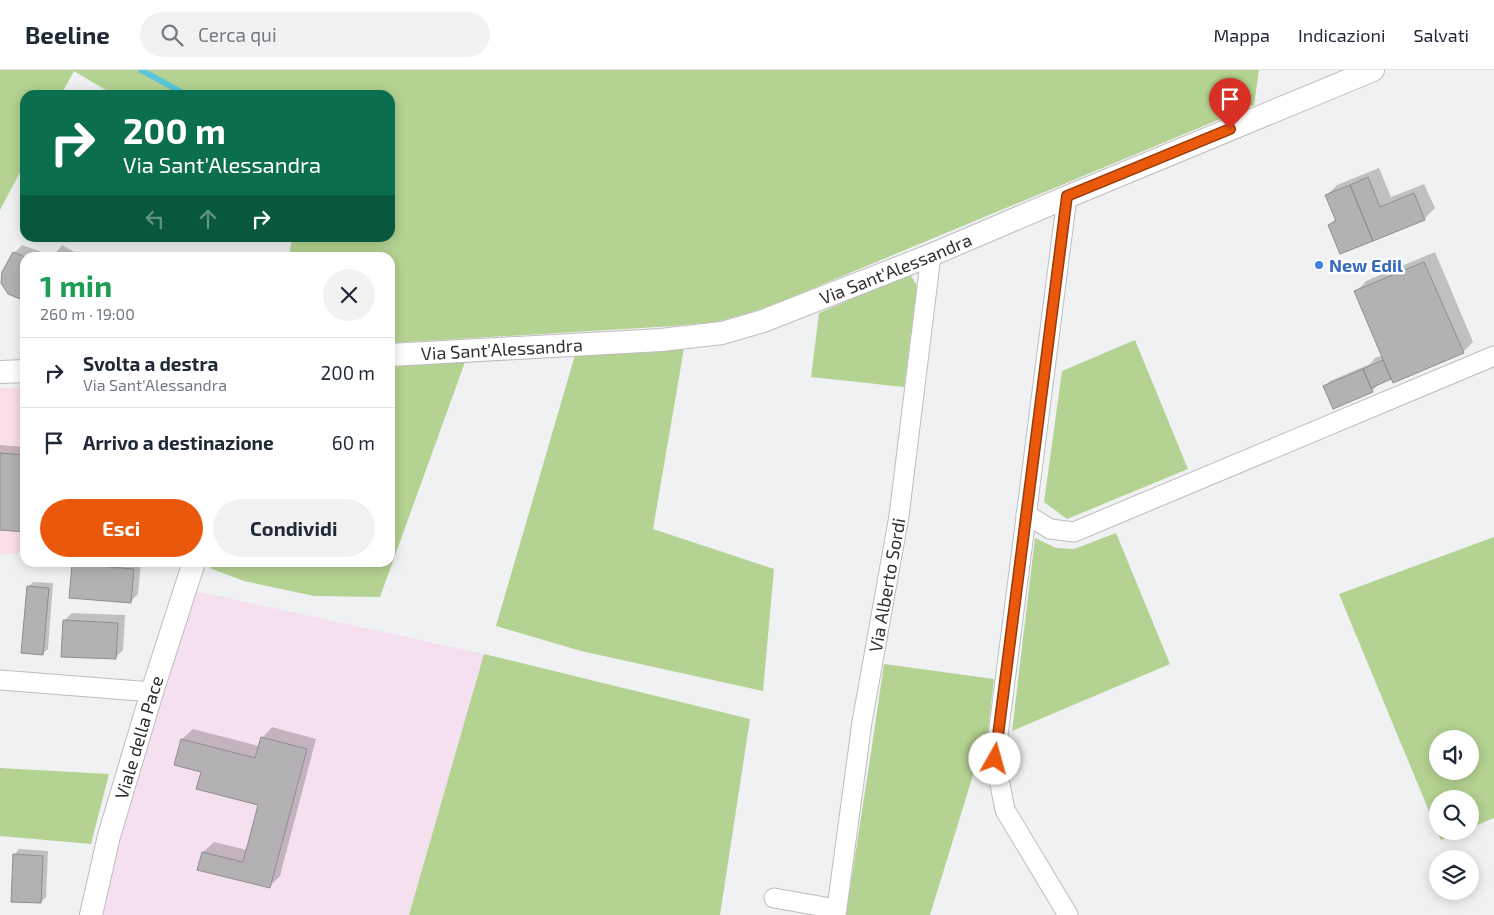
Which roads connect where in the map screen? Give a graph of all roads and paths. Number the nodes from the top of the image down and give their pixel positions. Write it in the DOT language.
graph roads {
  1 [pos="1373,70"];
  2 [pos="1067,196"];
  3 [pos="931,255"];
  4 [pos="395,355"];
  5 [pos="1494,356"];
  6 [pos="20,371"];
  7 [pos="0,372"];
  8 [pos="1026,514"];
  9 [pos="192,567"];
  10 [pos="0,680"];
  11 [pos="152,692"];
  12 [pos="774,898"];
  13 [pos="836,912"];
  14 [pos="91,915"];
  15 [pos="1068,915"];
  1 -- 2 [label="street, Via Sant'Alessandra"];
  2 -- 3 [label="street, Via Sant'Alessandra"];
  2 -- 8 [label="street"];
  3 -- 4 [label="street, Via Sant'Alessandra"];
  3 -- 13 [label="street, Via Alberto Sordi"];
  5 -- 8 [label="street"];
  6 -- 7 [label="street"];
  8 -- 15 [label="street"];
  9 -- 11 [label="street, Viale della Pace"];
  10 -- 11 [label="street"];
  11 -- 14 [label="street, Viale della Pace"];
  12 -- 13 [label="street"];
}
